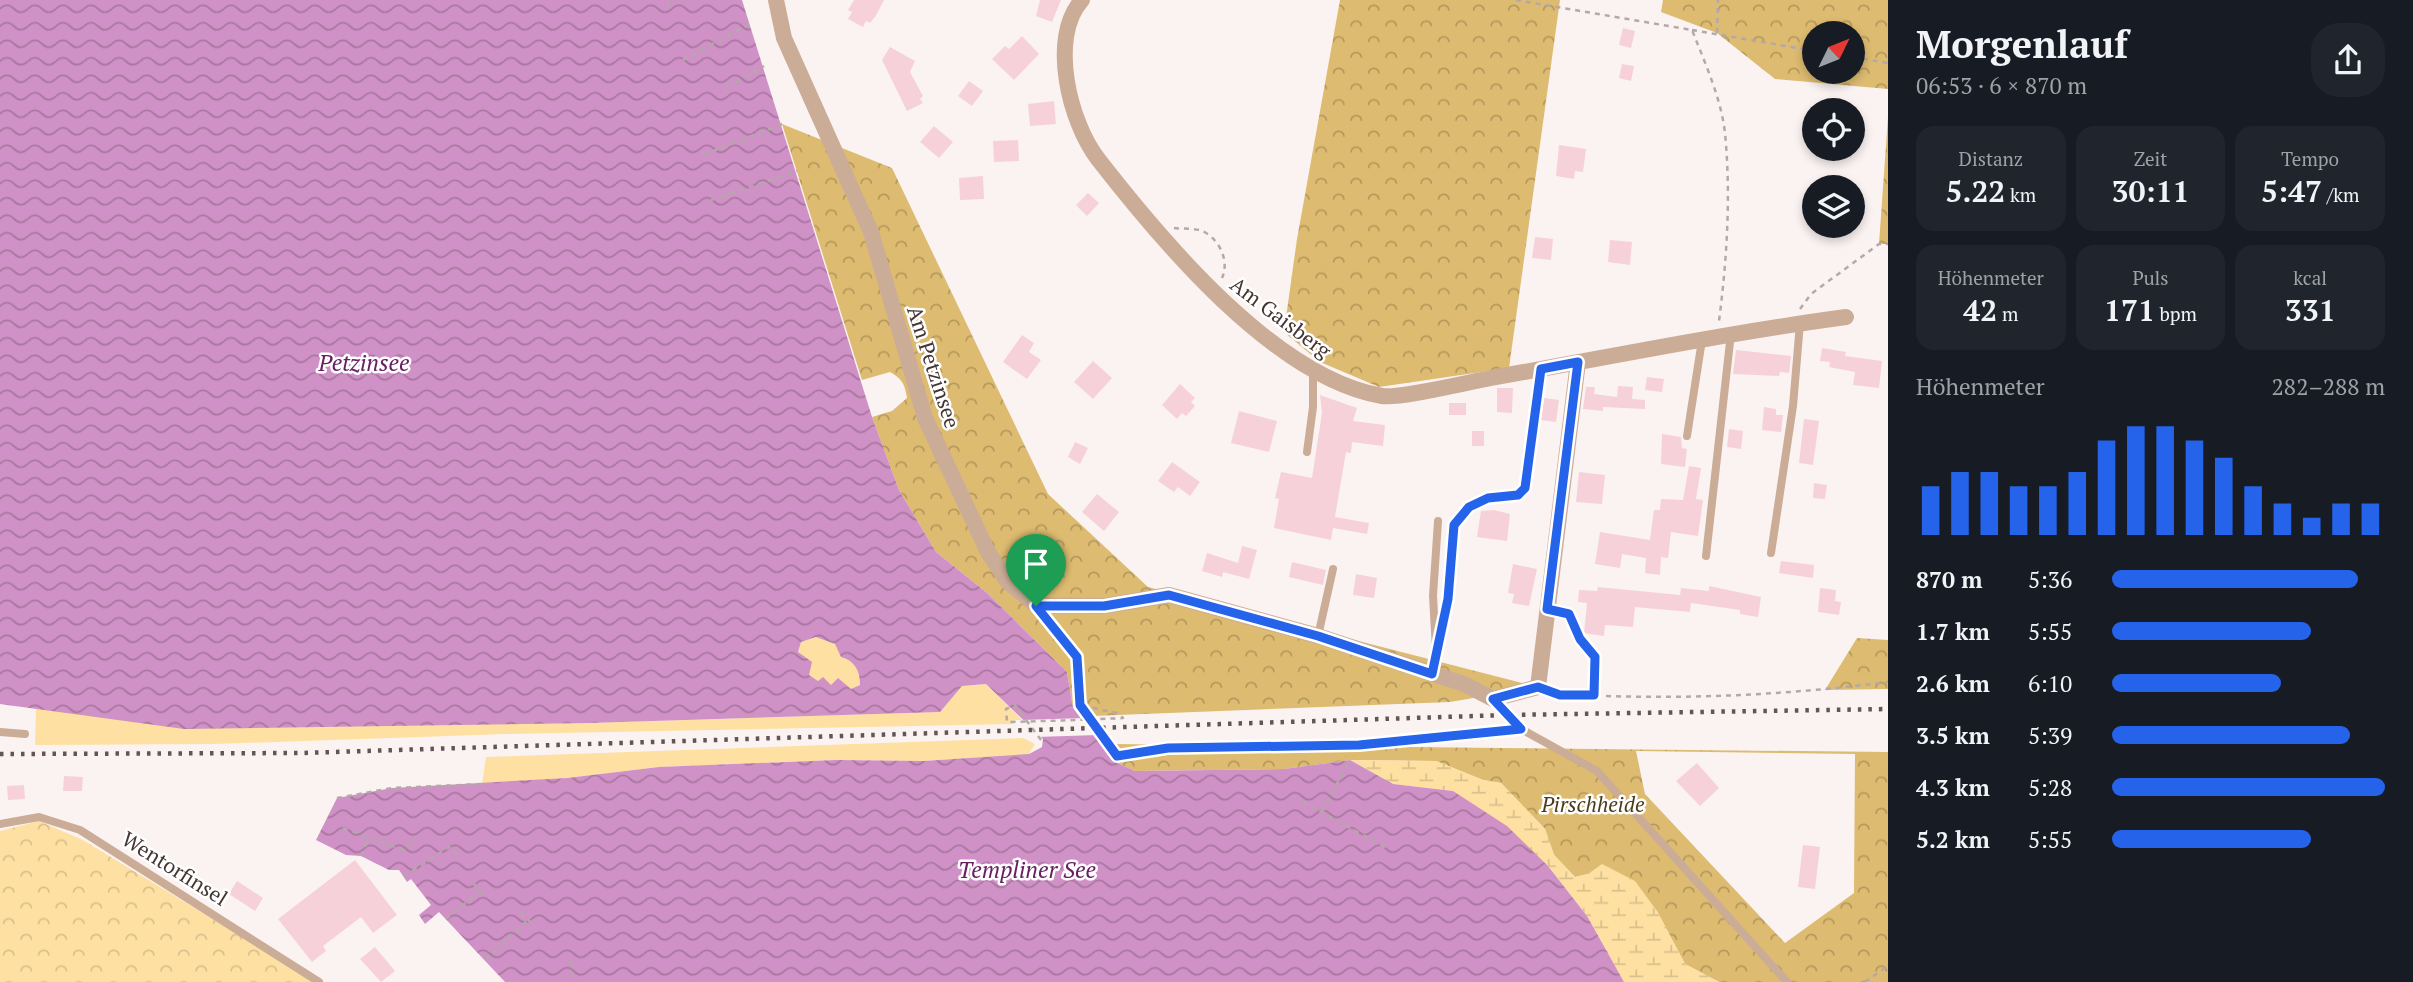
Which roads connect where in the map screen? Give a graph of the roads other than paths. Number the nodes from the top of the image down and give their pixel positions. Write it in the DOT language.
graph roads {
  1 [pos="776,0"];
  2 [pos="1082,0"];
  3 [pos="1846,317"];
  4 [pos="1800,323"];
  5 [pos="1717,335"];
  6 [pos="1578,362"];
  7 [pos="1313,369"];
  8 [pos="1541,369"];
  9 [pos="1687,436"];
  10 [pos="1307,452"];
  11 [pos="1438,521"];
  12 [pos="1772,553"];
  13 [pos="1706,556"];
  14 [pos="1333,569"];
  15 [pos="1547,609"];
  16 [pos="1318,636"];
  17 [pos="1436,649"];
  18 [pos="1432,674"];
  19 [pos="1594,695"];
  20 [pos="1493,699"];
  21 [pos="0,732"];
  22 [pos="26,734"];
  23 [pos="0,824"];
  24 [pos="319,982"];
  25 [pos="1787,982"];
  1 -- 16 [label="street, Am Petzinsee"];
  2 -- 7 [label="street, Am Gaisberg"];
  3 -- 4 [label="street, Am Gaisberg"];
  4 -- 5 [label="street, Am Gaisberg"];
  4 -- 12 [label="lane"];
  5 -- 6 [label="street, Am Gaisberg"];
  5 -- 9 [label="lane"];
  5 -- 13 [label="lane"];
  6 -- 8 [label="street, Am Gaisberg"];
  6 -- 15 [label="street"];
  7 -- 8 [label="street, Am Gaisberg"];
  7 -- 10 [label="lane"];
  8 -- 17 [label="lane"];
  11 -- 17 [label="lane"];
  14 -- 16 [label="lane"];
  15 -- 19 [label="lane"];
  15 -- 20 [label="street"];
  16 -- 18 [label="street"];
  17 -- 18 [label="lane"];
  18 -- 20 [label="street"];
  20 -- 25 [label="lane"];
  21 -- 22 [label="lane"];
  23 -- 24 [label="lane, Wentorfinsel"];
}
